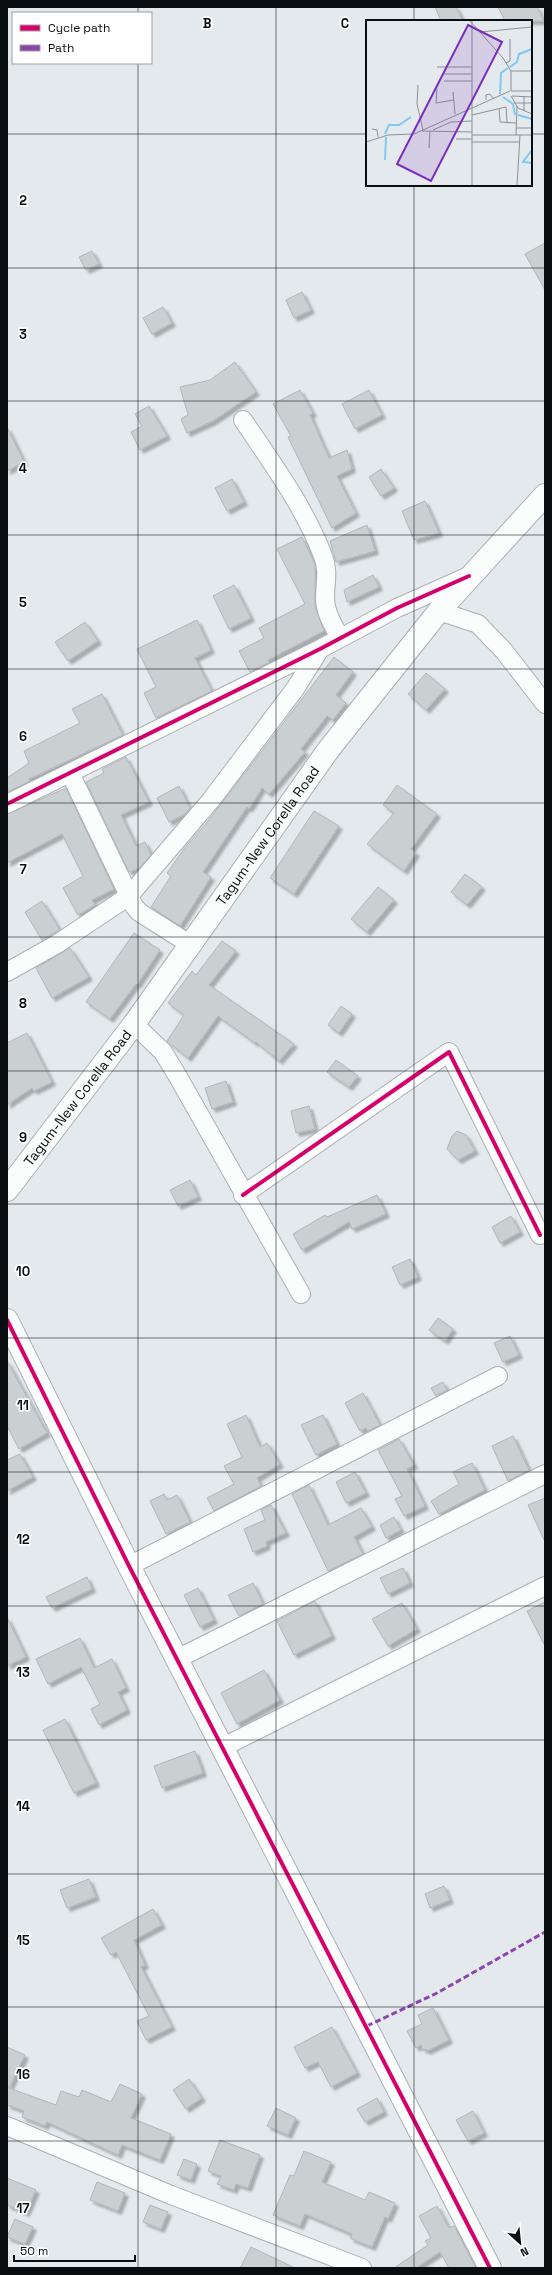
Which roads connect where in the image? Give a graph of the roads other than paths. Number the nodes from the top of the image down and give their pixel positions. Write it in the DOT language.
graph roads {
  1 [pos="243,420"];
  2 [pos="545,495"];
  3 [pos="470,576"];
  4 [pos="440,611"];
  5 [pos="340,638"];
  6 [pos="320,649"];
  7 [pos="545,704"];
  8 [pos="70,773"];
  9 [pos="7,804"];
  10 [pos="129,896"];
  11 [pos="191,945"];
  12 [pos="7,972"];
  13 [pos="134,1024"];
  14 [pos="7,1190"];
  15 [pos="243,1195"];
  16 [pos="540,1235"];
  17 [pos="301,1294"];
  18 [pos="7,1320"];
  19 [pos="498,1376"];
  20 [pos="545,1474"];
  21 [pos="129,1566"];
  22 [pos="545,1586"];
  23 [pos="177,1659"];
  24 [pos="223,1747"];
  25 [pos="7,2126"];
  26 [pos="351,2266"];
  27 [pos="490,2268"];
  1 -- 5 [label="street"];
  2 -- 3 [label="street, Tagum-New Corella Road"];
  3 -- 4 [label="street, Tagum-New Corella Road"];
  3 -- 5 [label="street"];
  4 -- 7 [label="street"];
  4 -- 11 [label="street, Tagum-New Corella Road"];
  5 -- 6 [label="street"];
  6 -- 8 [label="street"];
  6 -- 10 [label="street"];
  8 -- 9 [label="street"];
  8 -- 10 [label="street"];
  10 -- 11 [label="street"];
  10 -- 12 [label="street"];
  11 -- 13 [label="street, Tagum-New Corella Road"];
  13 -- 14 [label="street, Tagum-New Corella Road"];
  13 -- 15 [label="street"];
  15 -- 16 [label="street"];
  15 -- 17 [label="street"];
  18 -- 21 [label="street"];
  19 -- 21 [label="street"];
  20 -- 23 [label="street"];
  21 -- 23 [label="street"];
  22 -- 24 [label="street"];
  23 -- 24 [label="street"];
  24 -- 27 [label="street"];
  25 -- 26 [label="street"];
}
